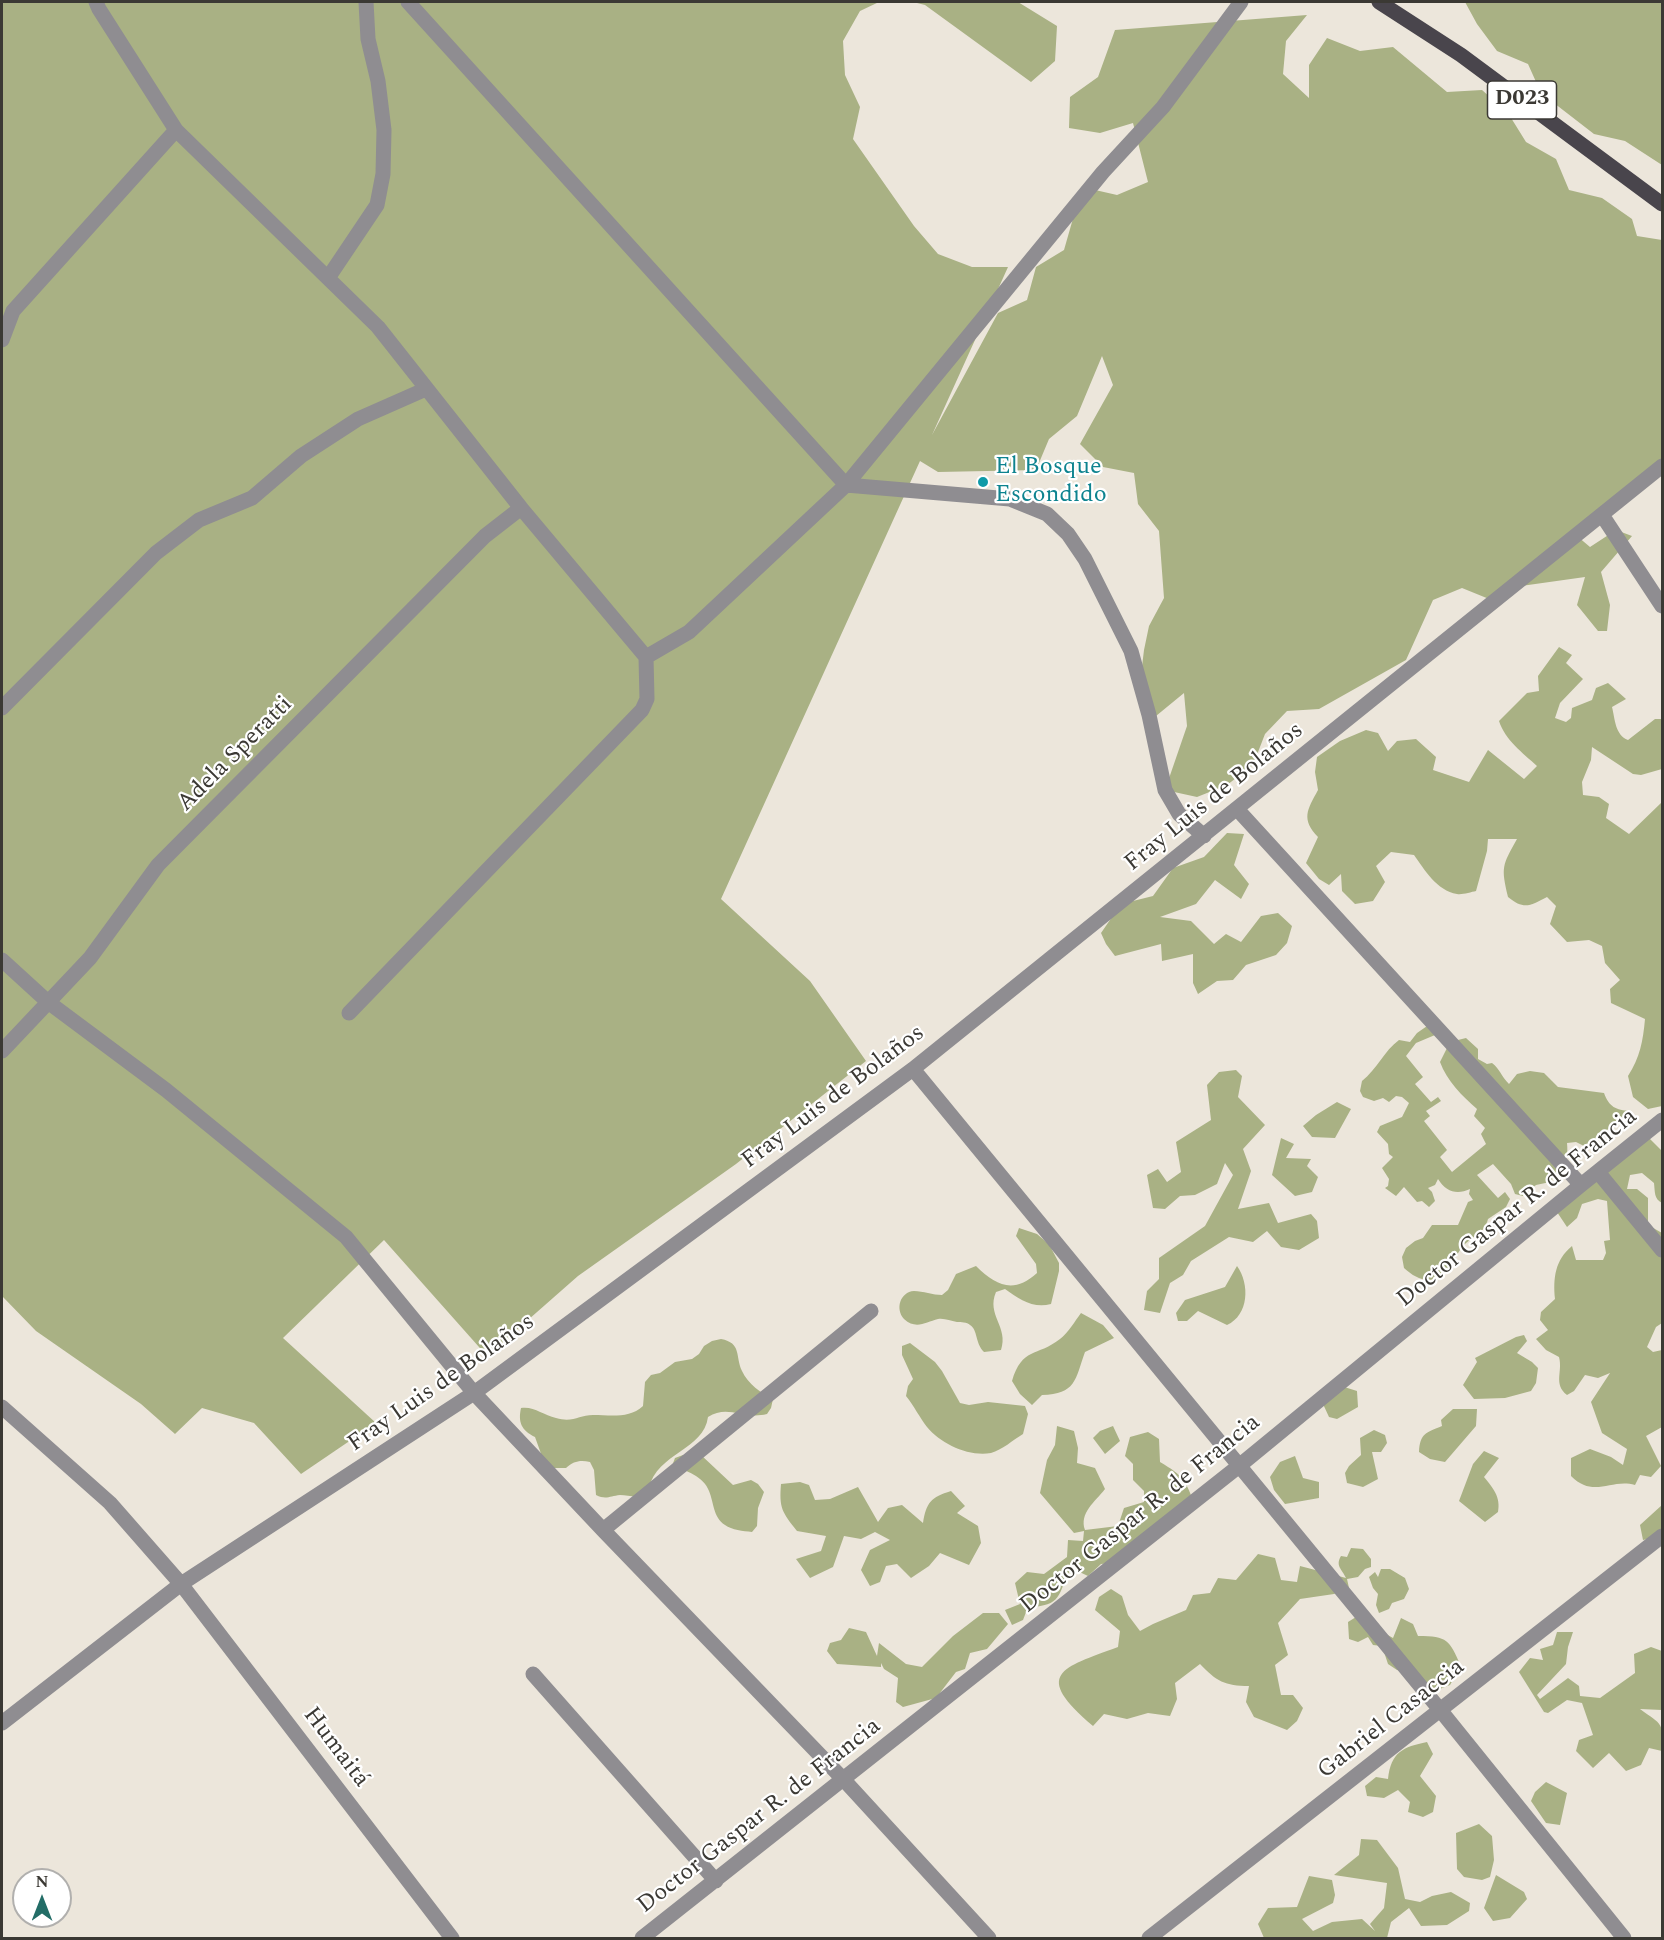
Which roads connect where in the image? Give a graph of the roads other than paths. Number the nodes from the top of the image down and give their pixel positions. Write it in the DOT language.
graph roads {
  1 [pos="96,2"];
  2 [pos="366,2"];
  3 [pos="408,2"];
  4 [pos="1241,2"];
  5 [pos="1379,2"];
  6 [pos="176,130"];
  7 [pos="1662,204"];
  8 [pos="328,278"];
  9 [pos="2,339"];
  10 [pos="426,388"];
  11 [pos="1662,466"];
  12 [pos="846,485"];
  13 [pos="521,508"];
  14 [pos="1602,515"];
  15 [pos="1662,606"];
  16 [pos="646,657"];
  17 [pos="2,708"];
  18 [pos="1238,809"];
  19 [pos="1204,836"];
  20 [pos="2,960"];
  21 [pos="48,1002"];
  22 [pos="349,1013"];
  23 [pos="2,1051"];
  24 [pos="913,1069"];
  25 [pos="1662,1120"];
  26 [pos="1599,1172"];
  27 [pos="1581,1185"];
  28 [pos="1662,1250"];
  29 [pos="871,1311"];
  30 [pos="474,1393"];
  31 [pos="2,1407"];
  32 [pos="1239,1466"];
  33 [pos="603,1530"];
  34 [pos="1662,1536"];
  35 [pos="182,1584"];
  36 [pos="533,1674"];
  37 [pos="1441,1711"];
  38 [pos="2,1723"];
  39 [pos="844,1780"];
  40 [pos="716,1881"];
  41 [pos="452,1938"];
  42 [pos="642,1938"];
  43 [pos="989,1938"];
  44 [pos="1149,1938"];
  45 [pos="1624,1938"];
  1 -- 6 [label="street"];
  2 -- 8 [label="street"];
  3 -- 12 [label="street"];
  4 -- 12 [label="street"];
  5 -- 7 [label="main road, D023"];
  6 -- 8 [label="street"];
  6 -- 9 [label="street"];
  8 -- 10 [label="street"];
  10 -- 13 [label="street"];
  10 -- 17 [label="street"];
  11 -- 14 [label="street, Fray Luis de Bolaños"];
  12 -- 16 [label="street"];
  12 -- 19 [label="street"];
  13 -- 16 [label="street"];
  13 -- 21 [label="street, Adela Speratti"];
  14 -- 15 [label="street"];
  14 -- 18 [label="street, Fray Luis de Bolaños"];
  16 -- 22 [label="street"];
  18 -- 19 [label="street, Fray Luis de Bolaños"];
  18 -- 27 [label="street"];
  19 -- 24 [label="street, Fray Luis de Bolaños"];
  20 -- 21 [label="street"];
  21 -- 23 [label="street, Adela Speratti"];
  21 -- 30 [label="street"];
  24 -- 30 [label="street, Fray Luis de Bolaños"];
  24 -- 32 [label="street"];
  25 -- 26 [label="street, Doctor Gaspar R. de Francia"];
  26 -- 27 [label="street, Doctor Gaspar R. de Francia"];
  26 -- 28 [label="street"];
  27 -- 32 [label="street, Doctor Gaspar R. de Francia"];
  29 -- 33 [label="street"];
  30 -- 33 [label="street"];
  30 -- 35 [label="street, Fray Luis de Bolaños"];
  31 -- 35 [label="street, Humaitá"];
  32 -- 37 [label="street"];
  32 -- 39 [label="street, Doctor Gaspar R. de Francia"];
  33 -- 39 [label="street"];
  34 -- 37 [label="street, Gabriel Casaccia"];
  35 -- 38 [label="street, Fray Luis de Bolaños"];
  35 -- 41 [label="street, Humaitá"];
  36 -- 40 [label="street"];
  37 -- 44 [label="street, Gabriel Casaccia"];
  37 -- 45 [label="street"];
  39 -- 40 [label="street, Doctor Gaspar R. de Francia"];
  39 -- 43 [label="street"];
  40 -- 42 [label="street, Doctor Gaspar R. de Francia"];
}
